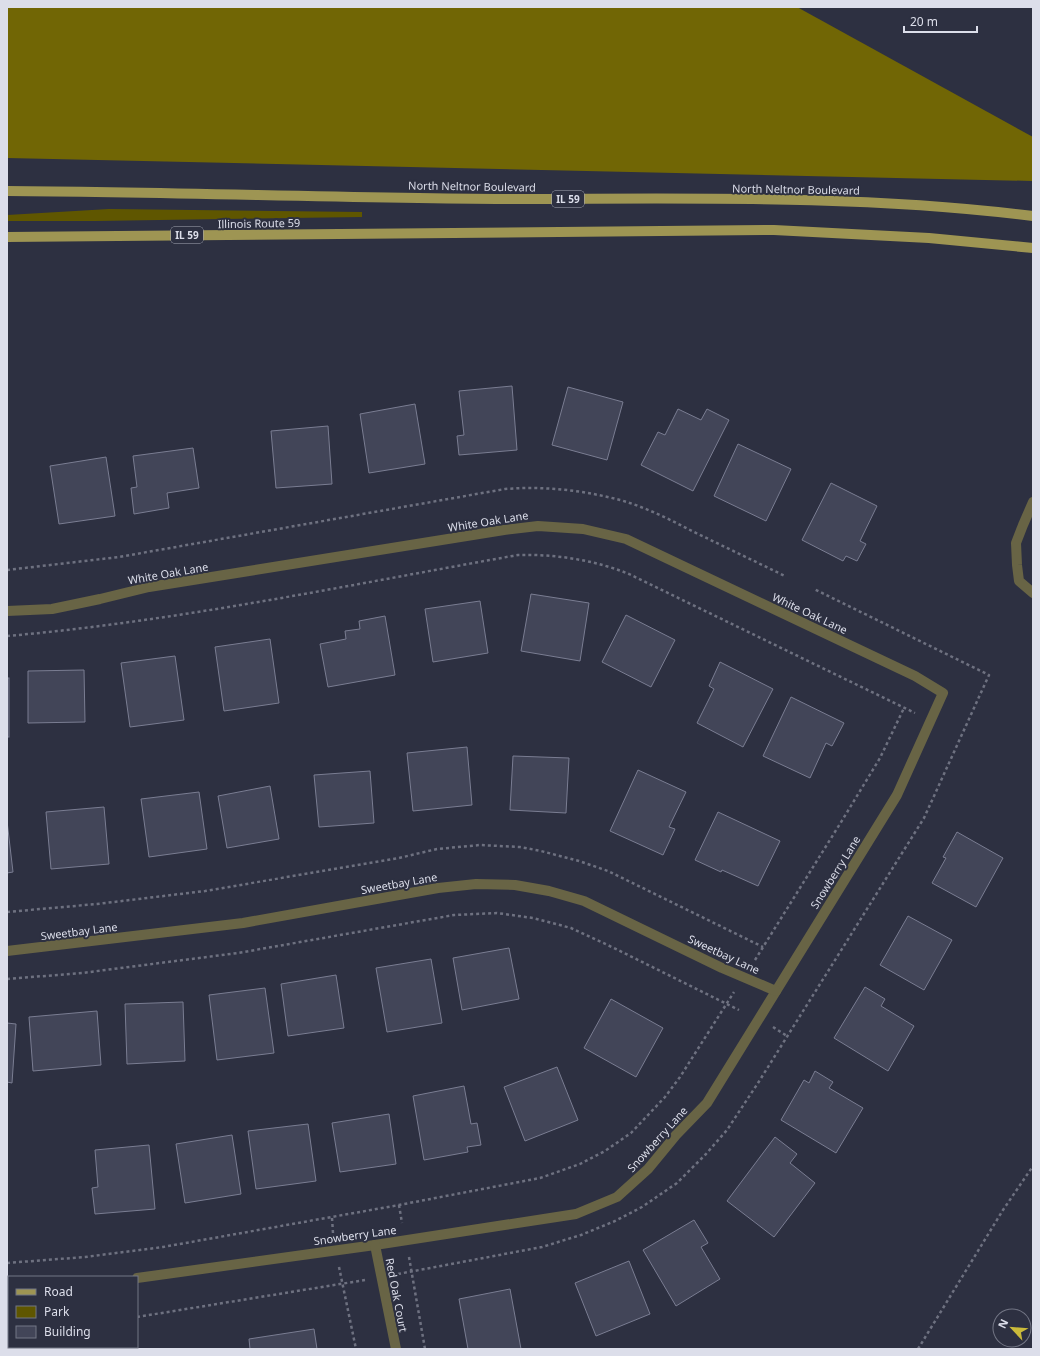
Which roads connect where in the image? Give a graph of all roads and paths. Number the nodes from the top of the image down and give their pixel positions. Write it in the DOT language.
graph roads {
  1 [pos="7,191"];
  2 [pos="1033,216"];
  3 [pos="7,237"];
  4 [pos="1033,248"];
  5 [pos="1033,502"];
  6 [pos="1033,593"];
  7 [pos="7,611"];
  8 [pos="7,636"];
  9 [pos="942,693"];
  10 [pos="904,708"];
  11 [pos="930,721"];
  12 [pos="7,951"];
  13 [pos="755,960"];
  14 [pos="7,979"];
  15 [pos="776,991"];
  16 [pos="735,992"];
  17 [pos="728,1004"];
  18 [pos="739,1010"];
  19 [pos="772,1027"];
  20 [pos="787,1036"];
  21 [pos="1033,1166"];
  22 [pos="375,1245"];
  23 [pos="7,1263"];
  24 [pos="412,1271"];
  25 [pos="138,1278"];
  26 [pos="138,1317"];
  27 [pos="356,1349"];
  28 [pos="396,1349"];
  29 [pos="425,1349"];
  30 [pos="918,1349"];
  1 -- 2 [label="main road, North Neltnor Boulevard / IL 59"];
  3 -- 4 [label="main road, Illinois Route 59 / IL 59"];
  5 -- 6 [label="street"];
  7 -- 9 [label="street, White Oak Lane"];
  8 -- 10 [label="path"];
  9 -- 11 [label="street, Snowberry Lane"];
  10 -- 11 [label="path"];
  10 -- 13 [label="path"];
  11 -- 15 [label="street, Snowberry Lane"];
  12 -- 15 [label="street, Sweetbay Lane"];
  14 -- 17 [label="path"];
  15 -- 22 [label="street, Snowberry Lane"];
  16 -- 17 [label="path"];
  17 -- 18 [label="path"];
  17 -- 23 [label="path"];
  19 -- 20 [label="path"];
  21 -- 30 [label="path"];
  22 -- 25 [label="street, Snowberry Lane"];
  22 -- 28 [label="street, Red Oak Court"];
  24 -- 29 [label="path"];
  26 -- 27 [label="path"];
}
